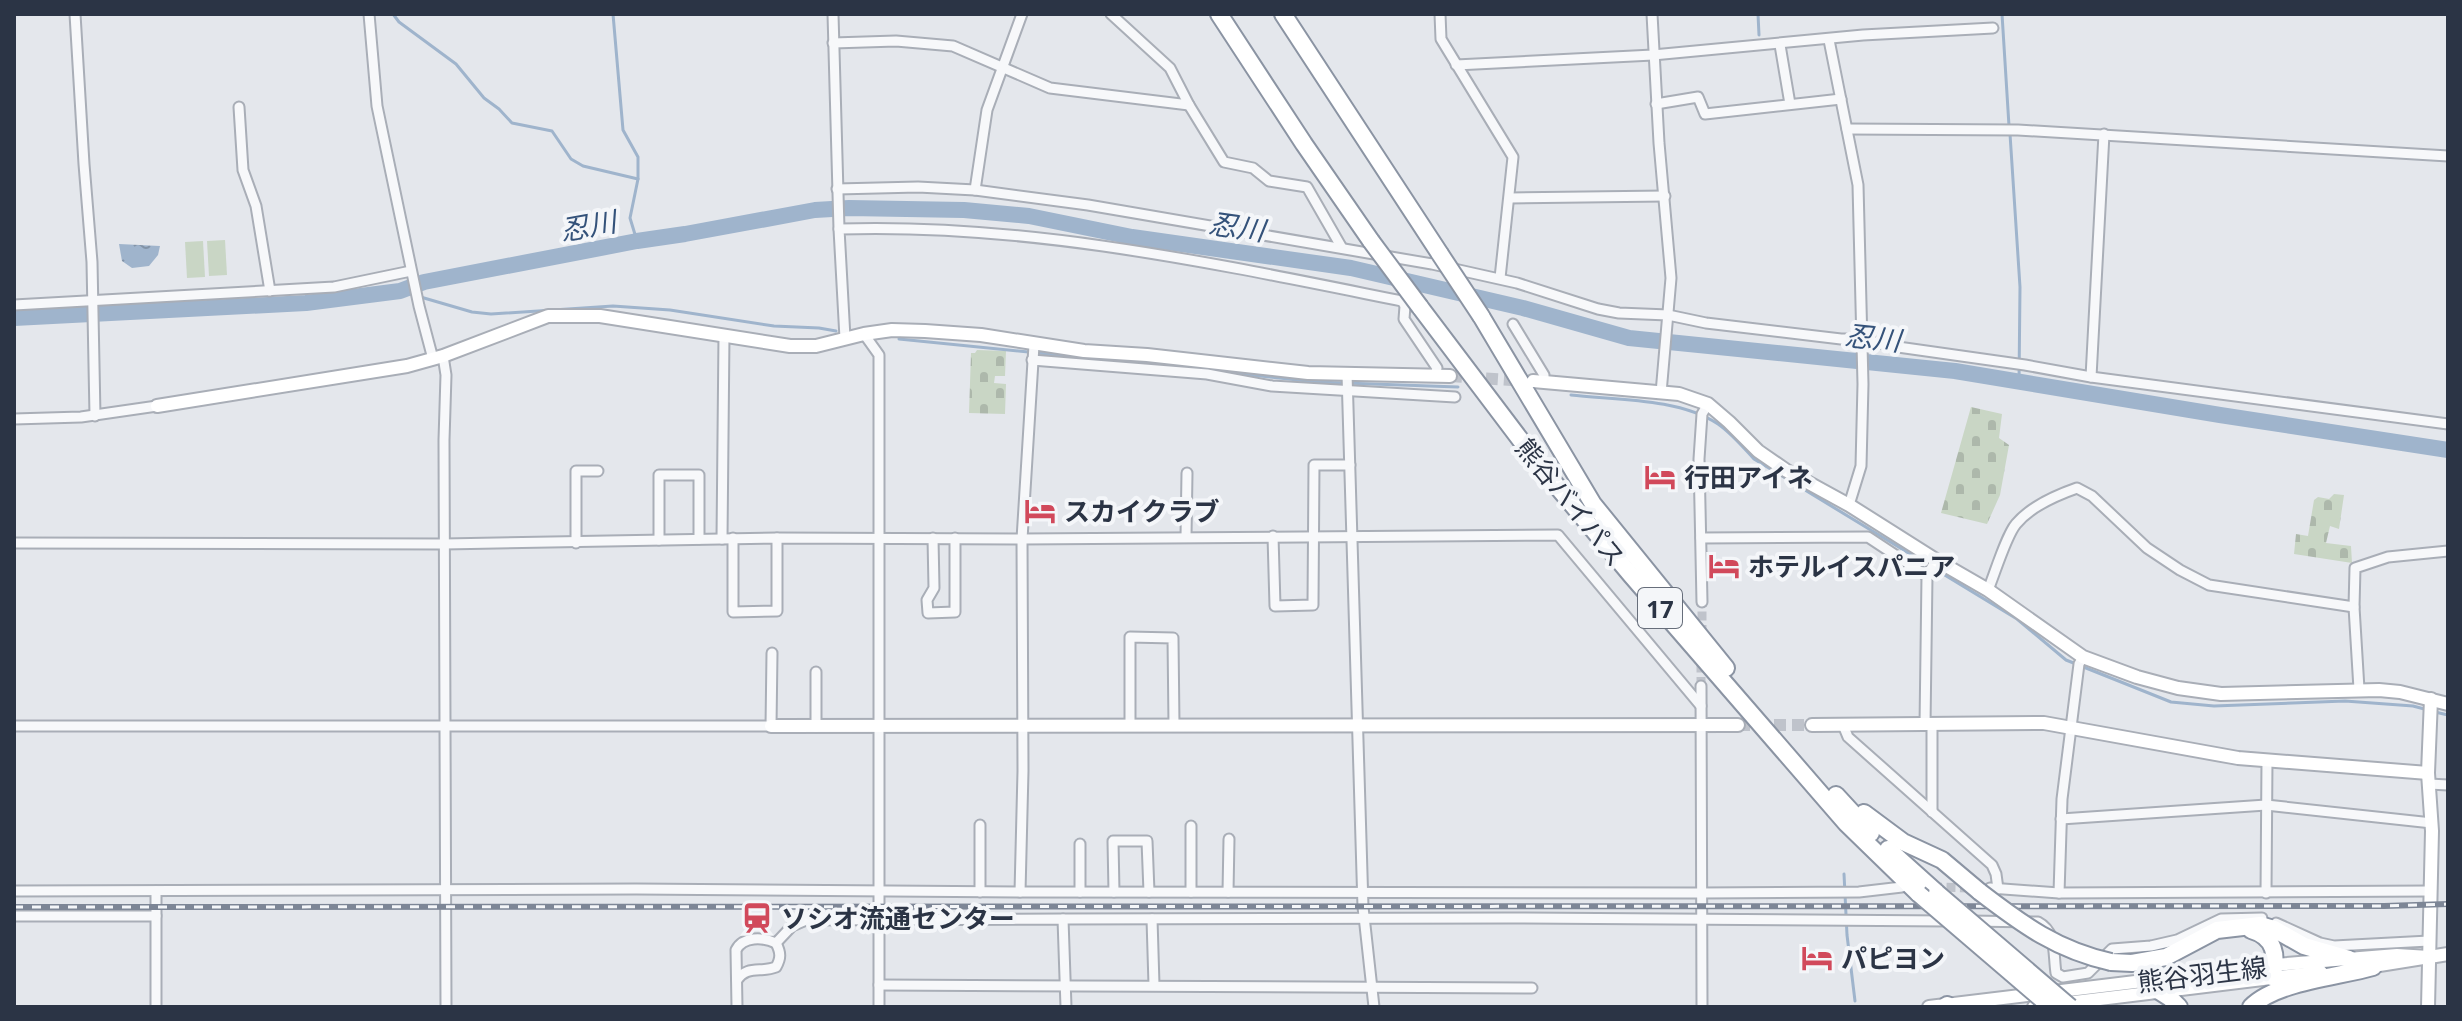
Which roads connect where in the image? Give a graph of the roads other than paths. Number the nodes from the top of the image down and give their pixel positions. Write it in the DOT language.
graph roads {
  1 [pos="75,14"];
  2 [pos="369,14"];
  3 [pos="833,14"];
  4 [pos="1022,14"];
  5 [pos="1111,14"];
  6 [pos="1219,14"];
  7 [pos="1283,14"];
  8 [pos="1440,14"];
  9 [pos="1652,14"];
  10 [pos="1993,28"];
  11 [pos="1829,40"];
  12 [pos="833,43"];
  13 [pos="1780,45"];
  14 [pos="1653,55"];
  15 [pos="1456,65"];
  16 [pos="1002,68"];
  17 [pos="1841,99"];
  18 [pos="1656,104"];
  19 [pos="1790,104"];
  20 [pos="1189,105"];
  21 [pos="239,107"];
  22 [pos="1847,129"];
  23 [pos="2104,134"];
  24 [pos="2448,156"];
  25 [pos="837,189"];
  26 [pos="975,190"];
  27 [pos="1665,196"];
  28 [pos="1510,198"];
  29 [pos="839,229"];
  30 [pos="1342,248"];
  31 [pos="412,274"];
  32 [pos="1500,278"];
  33 [pos="270,291"];
  34 [pos="14,305"];
  35 [pos="94,305"];
  36 [pos="1667,319"];
  37 [pos="1513,324"];
  38 [pos="864,334"];
  39 [pos="724,335"];
  40 [pos="845,338"];
  41 [pos="1863,342"];
  42 [pos="1033,352"];
  43 [pos="438,358"];
  44 [pos="1435,376"];
  45 [pos="1450,376"];
  46 [pos="2091,377"];
  47 [pos="1347,382"];
  48 [pos="1538,382"];
  49 [pos="1661,393"];
  50 [pos="1455,397"];
  51 [pos="157,406"];
  52 [pos="1705,409"];
  53 [pos="95,416"];
  54 [pos="14,419"];
  55 [pos="2448,424"];
  56 [pos="1350,465"];
  57 [pos="598,471"];
  58 [pos="1187,473"];
  59 [pos="1849,505"];
  60 [pos="1314,535"];
  61 [pos="1353,535"];
  62 [pos="1273,536"];
  63 [pos="1186,537"];
  64 [pos="733,538"];
  65 [pos="777,538"];
  66 [pos="880,538"];
  67 [pos="933,538"];
  68 [pos="955,538"];
  69 [pos="1701,538"];
  70 [pos="699,539"];
  71 [pos="722,539"];
  72 [pos="1022,539"];
  73 [pos="659,540"];
  74 [pos="14,543"];
  75 [pos="576,543"];
  76 [pos="444,544"];
  77 [pos="2448,551"];
  78 [pos="1935,561"];
  79 [pos="1928,574"];
  80 [pos="1988,590"];
  81 [pos="1702,602"];
  82 [pos="2354,607"];
  83 [pos="772,653"];
  84 [pos="2083,657"];
  85 [pos="816,672"];
  86 [pos="1701,686"];
  87 [pos="2359,689"];
  88 [pos="2448,703"];
  89 [pos="2431,704"];
  90 [pos="1701,706"];
  91 [pos="1023,725"];
  92 [pos="1130,725"];
  93 [pos="1174,725"];
  94 [pos="1702,725"];
  95 [pos="1738,725"];
  96 [pos="1812,725"];
  97 [pos="1843,725"];
  98 [pos="1928,725"];
  99 [pos="14,726"];
  100 [pos="445,726"];
  101 [pos="771,726"];
  102 [pos="1358,726"];
  103 [pos="816,727"];
  104 [pos="879,727"];
  105 [pos="2070,727"];
  106 [pos="2267,760"];
  107 [pos="1819,777"];
  108 [pos="2428,778"];
  109 [pos="2448,785"];
  110 [pos="2266,805"];
  111 [pos="1932,812"];
  112 [pos="2061,819"];
  113 [pos="2432,823"];
  114 [pos="980,825"];
  115 [pos="1191,826"];
  116 [pos="1229,839"];
  117 [pos="1080,844"];
  118 [pos="1902,887"];
  119 [pos="1989,889"];
  120 [pos="445,890"];
  121 [pos="14,891"];
  122 [pos="156,891"];
  123 [pos="2430,891"];
  124 [pos="880,892"];
  125 [pos="980,892"];
  126 [pos="1020,892"];
  127 [pos="1080,892"];
  128 [pos="1114,892"];
  129 [pos="1149,892"];
  130 [pos="1191,892"];
  131 [pos="1228,892"];
  132 [pos="1363,892"];
  133 [pos="1701,893"];
  134 [pos="2059,893"];
  135 [pos="2266,893"];
  136 [pos="14,916"];
  137 [pos="156,916"];
  138 [pos="880,919"];
  139 [pos="1063,919"];
  140 [pos="1152,919"];
  141 [pos="1365,919"];
  142 [pos="1701,919"];
  143 [pos="2238,926"];
  144 [pos="2429,941"];
  145 [pos="776,943"];
  146 [pos="2448,954"];
  147 [pos="2429,957"];
  148 [pos="2349,959"];
  149 [pos="2373,967"];
  150 [pos="2274,971"];
  151 [pos="737,980"];
  152 [pos="2145,982"];
  153 [pos="879,985"];
  154 [pos="1154,985"];
  155 [pos="1371,986"];
  156 [pos="1065,987"];
  157 [pos="1532,988"];
  158 [pos="2159,992"];
  159 [pos="1948,1006"];
  160 [pos="2059,1006"];
  161 [pos="156,1007"];
  162 [pos="446,1007"];
  163 [pos="737,1007"];
  164 [pos="879,1007"];
  165 [pos="1066,1007"];
  166 [pos="1374,1007"];
  167 [pos="1702,1007"];
  168 [pos="1929,1007"];
  169 [pos="2034,1007"];
  170 [pos="2179,1007"];
  171 [pos="2251,1007"];
  172 [pos="2428,1007"];
  1 -- 35 [label="street"];
  2 -- 31 [label="street"];
  3 -- 12 [label="street"];
  4 -- 16 [label="street"];
  5 -- 20 [label="street"];
  6 -- 160 [label="highway, 熊谷バイパス / 17, bridge"];
  7 -- 107 [label="highway, 熊谷バイパス / 17, bridge"];
  8 -- 15 [label="street"];
  9 -- 14 [label="street"];
  10 -- 11 [label="street"];
  11 -- 13 [label="street"];
  11 -- 17 [label="street"];
  12 -- 16 [label="street"];
  12 -- 25 [label="street"];
  13 -- 14 [label="street"];
  13 -- 19 [label="street"];
  14 -- 15 [label="street"];
  14 -- 18 [label="street"];
  15 -- 28 [label="street"];
  16 -- 20 [label="street"];
  16 -- 26 [label="street"];
  17 -- 19 [label="street"];
  17 -- 22 [label="street"];
  18 -- 19 [label="street"];
  18 -- 27 [label="street"];
  20 -- 30 [label="street"];
  21 -- 33 [label="street"];
  22 -- 23 [label="street"];
  22 -- 41 [label="street"];
  23 -- 24 [label="street"];
  23 -- 46 [label="street"];
  25 -- 26 [label="street"];
  25 -- 29 [label="street"];
  26 -- 30 [label="street"];
  27 -- 28 [label="street"];
  27 -- 36 [label="street"];
  28 -- 32 [label="street"];
  29 -- 40 [label="street"];
  29 -- 44 [label="street"];
  30 -- 32 [label="street"];
  31 -- 33 [label="street"];
  31 -- 43 [label="street"];
  32 -- 36 [label="street"];
  33 -- 35 [label="street"];
  34 -- 35 [label="street"];
  35 -- 53 [label="street"];
  36 -- 41 [label="street"];
  36 -- 49 [label="street"];
  37 -- 48 [label="street"];
  38 -- 40 [label="street"];
  38 -- 42 [label="street"];
  38 -- 66 [label="street"];
  39 -- 40 [label="street"];
  39 -- 43 [label="street"];
  39 -- 71 [label="street"];
  41 -- 46 [label="street"];
  41 -- 59 [label="street"];
  42 -- 47 [label="street"];
  42 -- 72 [label="street"];
  43 -- 51 [label="street"];
  43 -- 76 [label="street"];
  44 -- 45 [label="street"];
  44 -- 47 [label="street"];
  46 -- 55 [label="street"];
  47 -- 50 [label="street"];
  47 -- 56 [label="street"];
  48 -- 49 [label="street"];
  49 -- 52 [label="street"];
  51 -- 53 [label="street"];
  52 -- 59 [label="street"];
  52 -- 69 [label="street"];
  53 -- 54 [label="street"];
  56 -- 60 [label="street"];
  56 -- 61 [label="street"];
  57 -- 75 [label="street"];
  58 -- 63 [label="street"];
  59 -- 78 [label="street"];
  60 -- 61 [label="street"];
  60 -- 62 [label="street"];
  60 -- 62 [label="street"];
  61 -- 90 [label="street"];
  61 -- 102 [label="street"];
  62 -- 63 [label="street"];
  63 -- 72 [label="street"];
  64 -- 65 [label="street"];
  64 -- 65 [label="street"];
  64 -- 71 [label="street"];
  65 -- 66 [label="street"];
  66 -- 67 [label="street"];
  66 -- 104 [label="street"];
  67 -- 68 [label="street"];
  67 -- 68 [label="street"];
  68 -- 72 [label="street"];
  69 -- 79 [label="street"];
  69 -- 81 [label="street"];
  70 -- 71 [label="street"];
  70 -- 73 [label="street"];
  70 -- 73 [label="street"];
  72 -- 91 [label="street"];
  73 -- 75 [label="street"];
  74 -- 76 [label="street"];
  75 -- 76 [label="street"];
  76 -- 100 [label="street"];
  77 -- 82 [label="street"];
  78 -- 79 [label="street"];
  78 -- 80 [label="street"];
  79 -- 98 [label="street"];
  80 -- 82 [label="street"];
  80 -- 84 [label="street"];
  82 -- 87 [label="street"];
  83 -- 101 [label="street"];
  84 -- 87 [label="street"];
  84 -- 105 [label="street"];
  85 -- 103 [label="street"];
  86 -- 90 [label="street"];
  87 -- 89 [label="street"];
  88 -- 89 [label="street"];
  89 -- 108 [label="street"];
  90 -- 94 [label="street"];
  91 -- 92 [label="street"];
  91 -- 104 [label="street"];
  91 -- 126 [label="street"];
  92 -- 93 [label="street"];
  92 -- 93 [label="street"];
  93 -- 102 [label="street"];
  94 -- 95 [label="street"];
  94 -- 102 [label="street"];
  94 -- 133 [label="street"];
  96 -- 97 [label="street"];
  97 -- 98 [label="street"];
  97 -- 111 [label="street"];
  98 -- 105 [label="street"];
  98 -- 111 [label="street"];
  99 -- 100 [label="street"];
  100 -- 101 [label="street"];
  100 -- 120 [label="street"];
  101 -- 103 [label="street"];
  102 -- 132 [label="street"];
  103 -- 104 [label="street"];
  104 -- 124 [label="street"];
  105 -- 106 [label="street"];
  105 -- 112 [label="street"];
  106 -- 108 [label="street"];
  106 -- 110 [label="street"];
  107 -- 119 [label="highway"];
  107 -- 160 [label="highway, 熊谷バイパス / 17, bridge"];
  108 -- 109 [label="street"];
  108 -- 113 [label="street"];
  110 -- 112 [label="street"];
  110 -- 113 [label="street"];
  110 -- 135 [label="street"];
  111 -- 119 [label="street"];
  112 -- 134 [label="street"];
  113 -- 123 [label="street"];
  114 -- 125 [label="street"];
  115 -- 130 [label="street"];
  116 -- 131 [label="street"];
  117 -- 127 [label="street"];
  118 -- 133 [label="street"];
  119 -- 134 [label="street"];
  119 -- 143 [label="highway, bridge"];
  120 -- 122 [label="street"];
  120 -- 124 [label="street"];
  120 -- 162 [label="street"];
  121 -- 122 [label="street"];
  122 -- 137 [label="street"];
  123 -- 135 [label="street"];
  123 -- 144 [label="street"];
  124 -- 125 [label="street"];
  124 -- 138 [label="street"];
  125 -- 126 [label="street"];
  126 -- 127 [label="street"];
  127 -- 128 [label="street"];
  128 -- 129 [label="street"];
  128 -- 129 [label="street"];
  129 -- 130 [label="street"];
  130 -- 131 [label="street"];
  131 -- 132 [label="street"];
  132 -- 133 [label="street"];
  132 -- 141 [label="street"];
  133 -- 142 [label="street"];
  134 -- 135 [label="street"];
  136 -- 137 [label="street"];
  137 -- 161 [label="street"];
  138 -- 139 [label="street"];
  138 -- 145 [label="street"];
  138 -- 153 [label="street"];
  139 -- 140 [label="street"];
  139 -- 156 [label="street"];
  140 -- 141 [label="street"];
  140 -- 154 [label="street"];
  141 -- 142 [label="street"];
  141 -- 155 [label="street"];
  142 -- 144 [label="street"];
  142 -- 167 [label="street"];
  143 -- 148 [label="highway"];
  143 -- 150 [label="highway"];
  144 -- 147 [label="street"];
  145 -- 151 [label="street"];
  145 -- 151 [label="street"];
  146 -- 147 [label="street, 熊谷羽生線"];
  147 -- 148 [label="street, 熊谷羽生線"];
  147 -- 149 [label="street, 熊谷羽生線"];
  147 -- 172 [label="street"];
  148 -- 150 [label="street, 熊谷羽生線"];
  149 -- 150 [label="street, 熊谷羽生線"];
  149 -- 171 [label="highway"];
  150 -- 152 [label="street, 熊谷羽生線"];
  150 -- 158 [label="street, 熊谷羽生線"];
  151 -- 163 [label="street"];
  152 -- 158 [label="highway"];
  152 -- 159 [label="street, 熊谷羽生線"];
  153 -- 156 [label="street"];
  153 -- 164 [label="street"];
  154 -- 155 [label="street"];
  154 -- 156 [label="street"];
  155 -- 157 [label="street"];
  155 -- 166 [label="street"];
  156 -- 165 [label="street"];
  158 -- 160 [label="street, 熊谷羽生線"];
  158 -- 170 [label="highway"];
  159 -- 168 [label="street, 熊谷羽生線"];
  160 -- 169 [label="street, 熊谷羽生線"];
}
